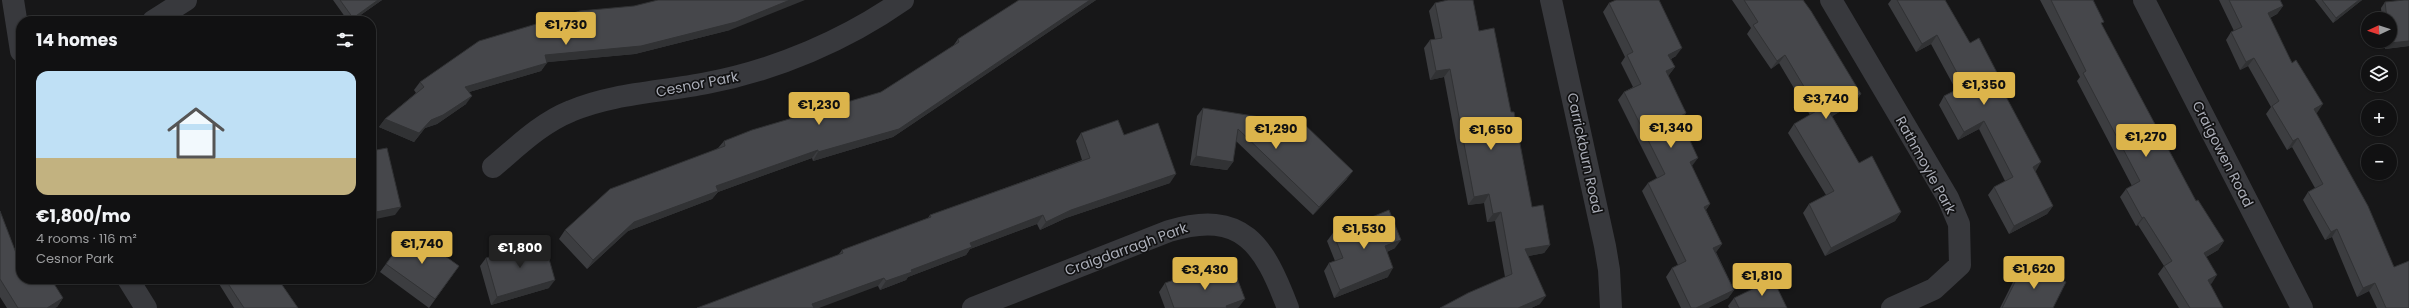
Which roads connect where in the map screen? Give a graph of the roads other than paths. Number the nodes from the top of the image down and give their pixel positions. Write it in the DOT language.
graph roads {
  1 [pos="13,0"];
  2 [pos="186,0"];
  3 [pos="903,0"];
  4 [pos="1551,0"];
  5 [pos="1831,0"];
  6 [pos="2144,0"];
  7 [pos="161,16"];
  8 [pos="16,19"];
  9 [pos="493,167"];
  10 [pos="131,284"];
  11 [pos="146,308"];
  12 [pos="973,308"];
  13 [pos="1288,308"];
  14 [pos="1611,308"];
  15 [pos="1892,308"];
  16 [pos="2302,308"];
  1 -- 8 [label="street"];
  2 -- 7 [label="street"];
  3 -- 9 [label="street, Cesnor Park"];
  4 -- 14 [label="street, Carrickburn Road"];
  5 -- 15 [label="street, Rathmoyle Park"];
  6 -- 16 [label="street, Craigowen Road"];
  10 -- 11 [label="street"];
  12 -- 13 [label="street, Craigdarragh Park"];
}
